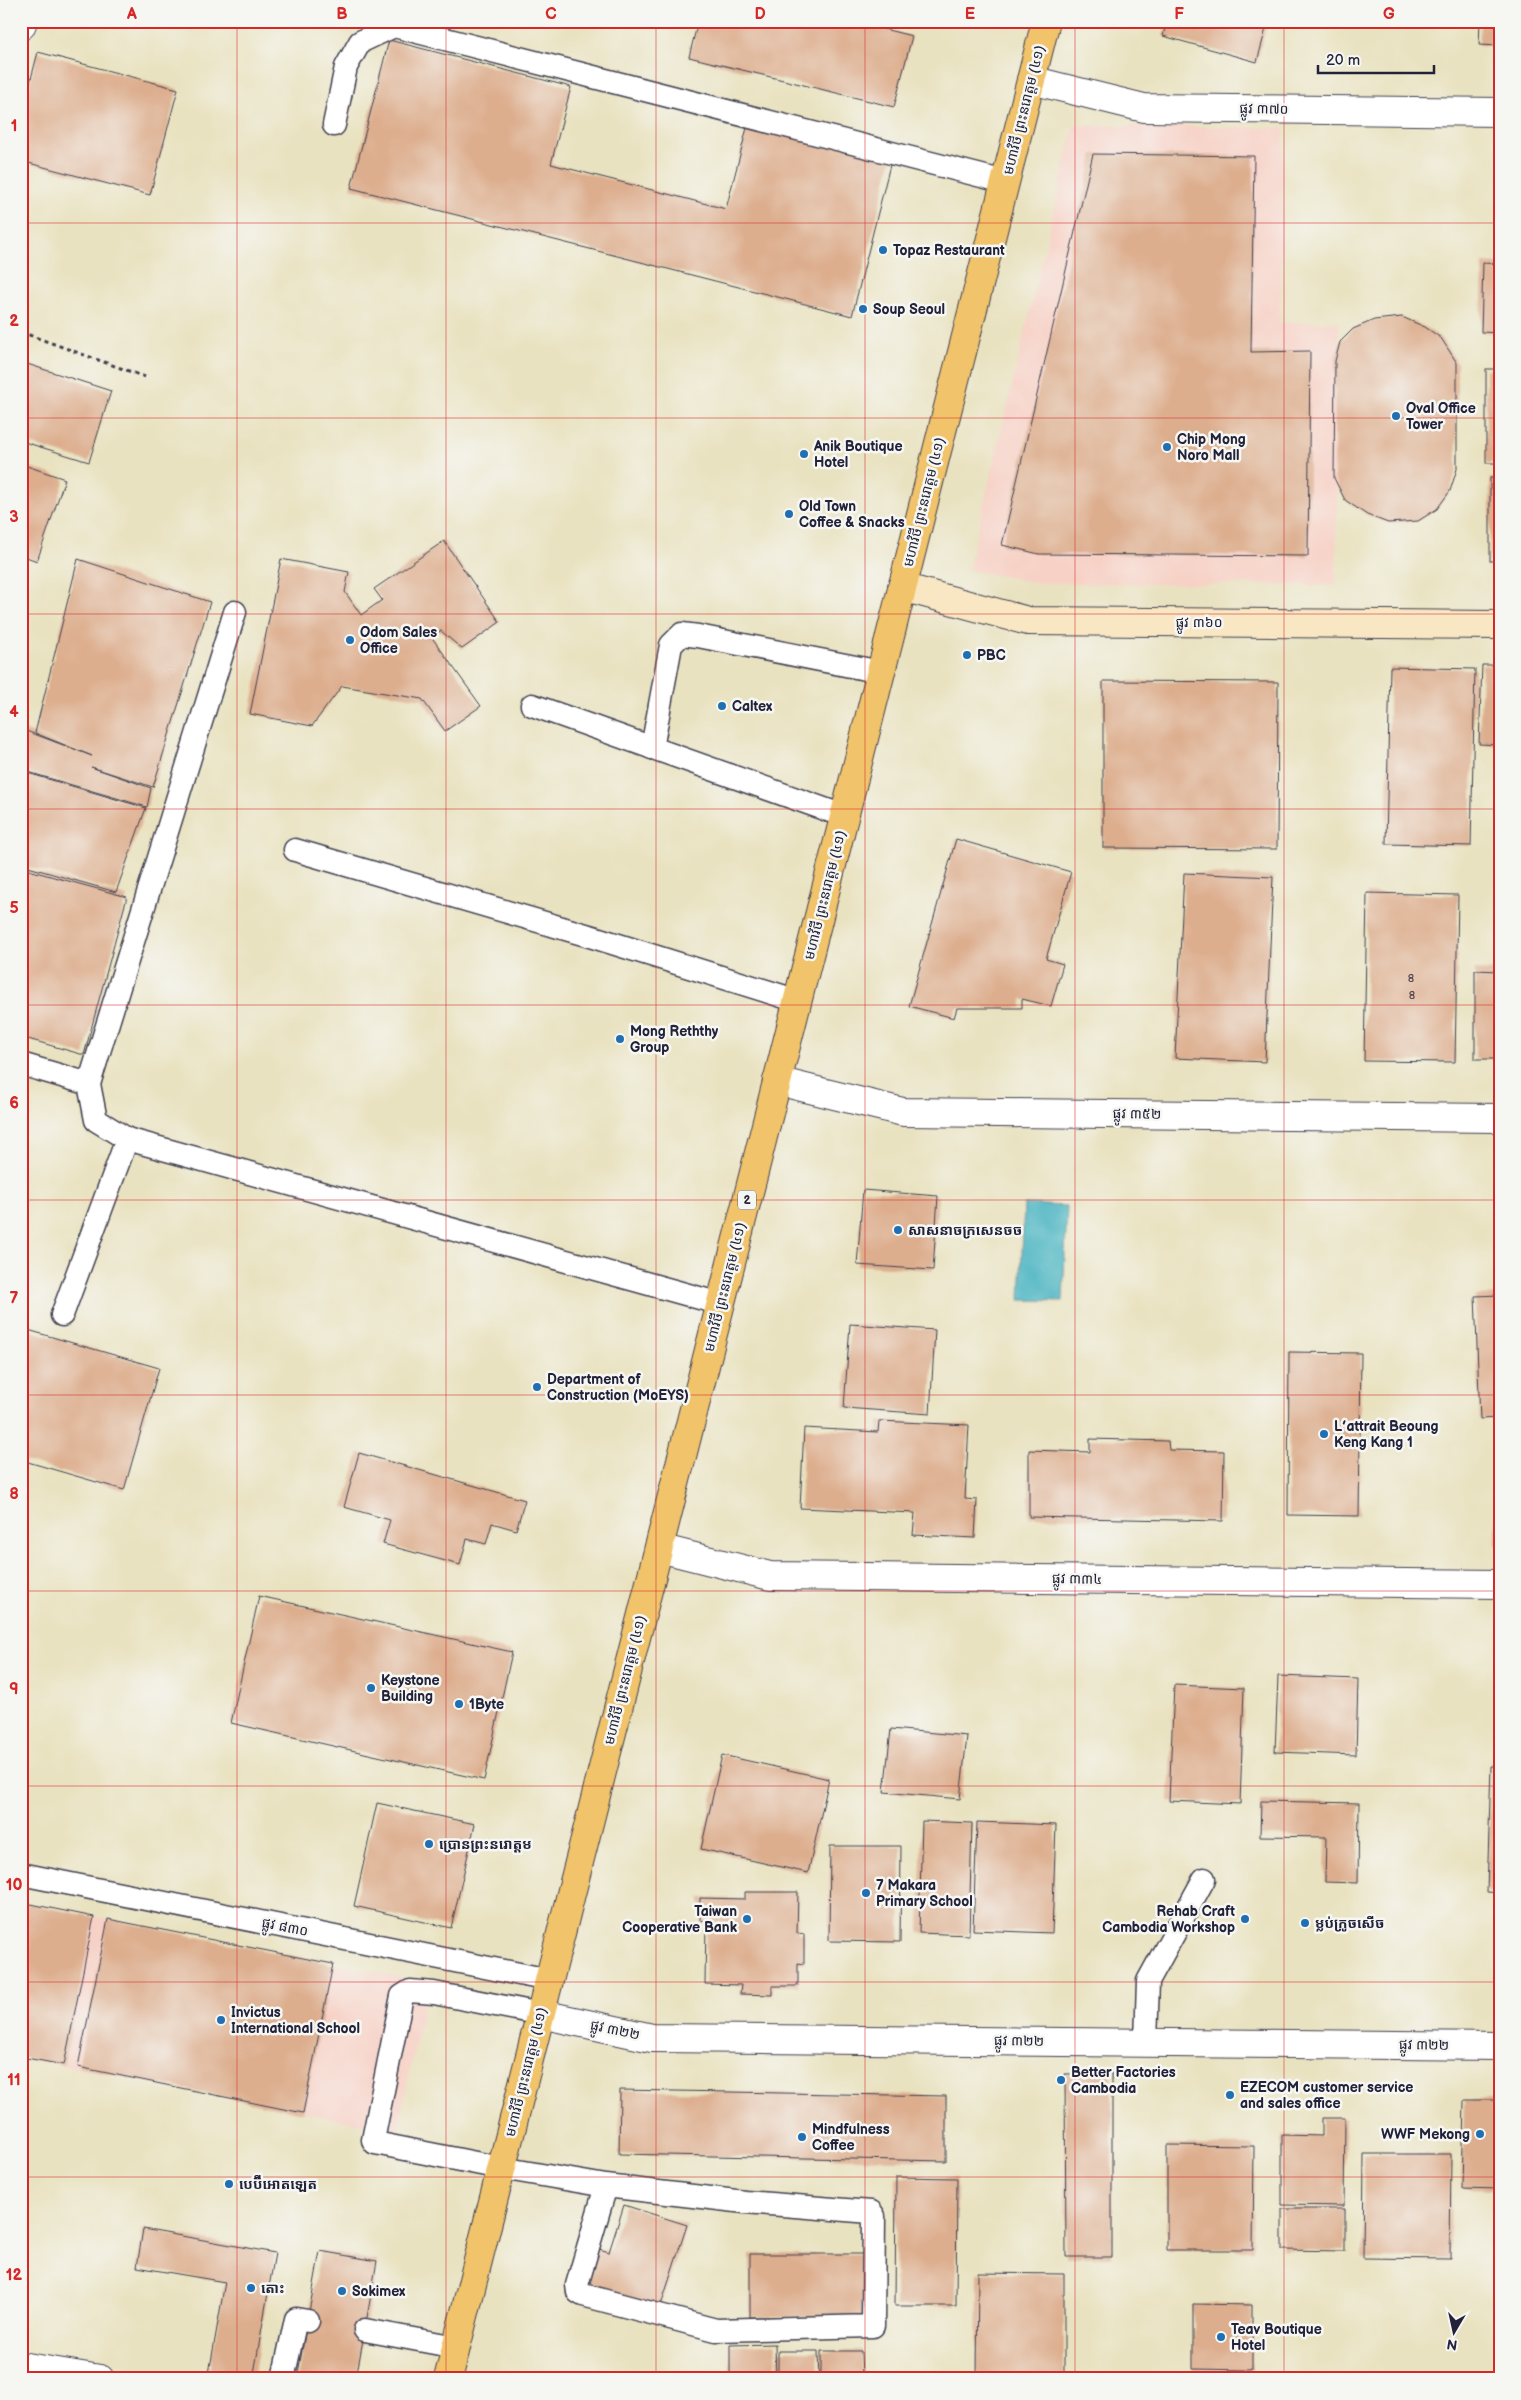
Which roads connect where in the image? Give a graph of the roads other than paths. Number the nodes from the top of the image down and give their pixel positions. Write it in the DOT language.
graph roads {
  1 [pos="23,21"];
  2 [pos="1046,21"];
  3 [pos="21,26"];
  4 [pos="1031,80"];
  5 [pos="1500,112"];
  6 [pos="334,124"];
  7 [pos="1005,182"];
  8 [pos="902,587"];
  9 [pos="235,612"];
  10 [pos="1500,625"];
  11 [pos="881,672"];
  12 [pos="532,705"];
  13 [pos="652,748"];
  14 [pos="844,816"];
  15 [pos="295,850"];
  16 [pos="798,1001"];
  17 [pos="21,1064"];
  18 [pos="778,1081"];
  19 [pos="88,1084"];
  20 [pos="1500,1118"];
  21 [pos="127,1139"];
  22 [pos="721,1304"];
  23 [pos="62,1315"];
  24 [pos="659,1548"];
  25 [pos="1500,1584"];
  26 [pos="21,1874"];
  27 [pos="1204,1879"];
  28 [pos="549,1980"];
  29 [pos="541,2014"];
  30 [pos="1146,2042"];
  31 [pos="1500,2046"];
  32 [pos="502,2168"];
  33 [pos="606,2186"];
  34 [pos="308,2321"];
  35 [pos="365,2330"];
  36 [pos="456,2347"];
  37 [pos="21,2366"];
  38 [pos="100,2379"];
  39 [pos="283,2379"];
  40 [pos="448,2379"];
  1 -- 3 [label="street"];
  2 -- 4 [label="main road, មហាវិថី ព្រះនរោត្តម (៤១) / 2"];
  4 -- 5 [label="street, ផ្លូវ ៣៧០"];
  4 -- 7 [label="main road, មហាវិថី ព្រះនរោត្តម (៤១) / 2"];
  6 -- 7 [label="lane"];
  7 -- 8 [label="main road, មហាវិថី ព្រះនរោត្តម (៤១) / 2"];
  8 -- 10 [label="street, ផ្លូវ ៣៦០"];
  8 -- 11 [label="main road, មហាវិថី ព្រះនរោត្តម (៤១) / 2"];
  9 -- 19 [label="lane"];
  11 -- 13 [label="lane"];
  11 -- 14 [label="main road, មហាវិថី ព្រះនរោត្តម (៤១) / 2"];
  12 -- 13 [label="lane"];
  13 -- 14 [label="lane"];
  14 -- 16 [label="main road, មហាវិថី ព្រះនរោត្តម (៤១) / 2"];
  15 -- 16 [label="lane"];
  16 -- 18 [label="main road, មហាវិថី ព្រះនរោត្តម (៤១) / 2"];
  17 -- 19 [label="lane"];
  18 -- 20 [label="street, ផ្លូវ ៣៥២"];
  18 -- 22 [label="main road, មហាវិថី ព្រះនរោត្តម (៤១) / 2"];
  19 -- 21 [label="lane"];
  21 -- 22 [label="lane"];
  21 -- 23 [label="lane"];
  22 -- 24 [label="main road, មហាវិថី ព្រះនរោត្តម (៤១) / 2"];
  24 -- 25 [label="street, ផ្លូវ ៣៣៤"];
  24 -- 28 [label="main road, មហាវិថី ព្រះនរោត្តម (៤១) / 2"];
  26 -- 28 [label="lane, ផ្លូវ ៨៣០"];
  27 -- 30 [label="lane"];
  28 -- 29 [label="main road, មហាវិថី ព្រះនរោត្តម (៤១) / 2"];
  29 -- 30 [label="street, ផ្លូវ ៣២២"];
  29 -- 32 [label="main road, មហាវិថី ព្រះនរោត្តម (៤១) / 2"];
  29 -- 32 [label="lane"];
  30 -- 31 [label="street, ផ្លូវ ៣២២"];
  32 -- 33 [label="lane"];
  32 -- 36 [label="main road, មហាវិថី ព្រះនរោត្តម (៤១) / 2"];
  33 -- 33 [label="lane"];
  34 -- 39 [label="lane"];
  35 -- 36 [label="lane"];
  36 -- 40 [label="main road, មហាវិថី ព្រះនរោត្តម (៤១) / 2"];
  37 -- 38 [label="street"];
}
